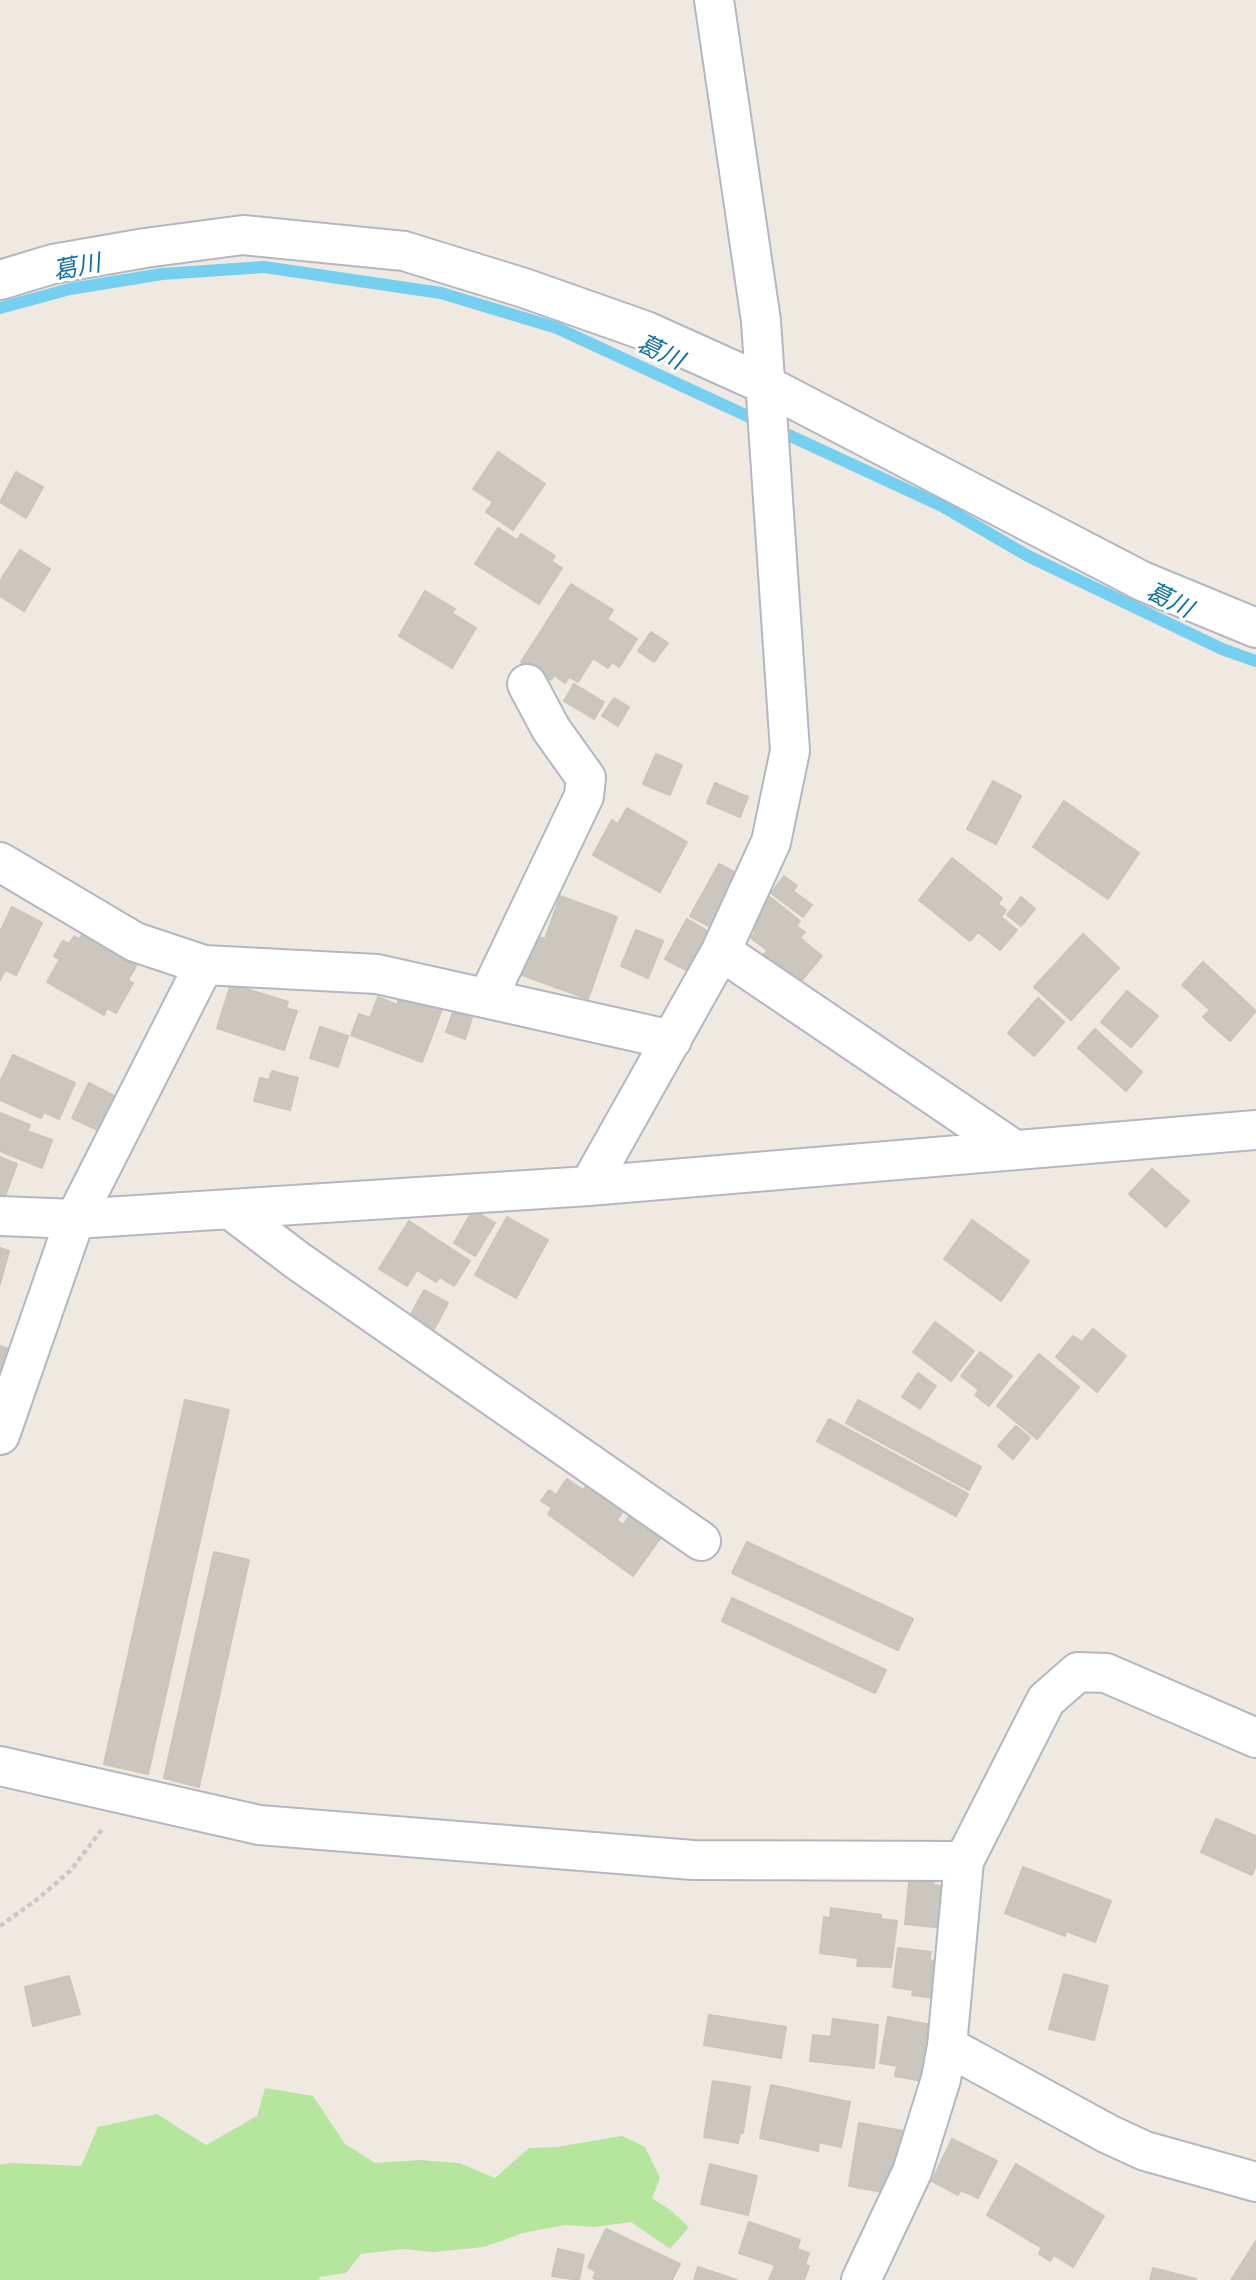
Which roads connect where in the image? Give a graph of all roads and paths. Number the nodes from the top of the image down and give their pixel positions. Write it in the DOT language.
graph roads {
  1 [pos="714,0"];
  2 [pos="0,280"];
  3 [pos="766,385"];
  4 [pos="1256,628"];
  5 [pos="527,684"];
  6 [pos="0,862"];
  7 [pos="721,951"];
  8 [pos="204,965"];
  9 [pos="488,997"];
  10 [pos="672,1040"];
  11 [pos="1256,1130"];
  12 [pos="1013,1149"];
  13 [pos="589,1186"];
  14 [pos="231,1210"];
  15 [pos="0,1216"];
  16 [pos="75,1219"];
  17 [pos="0,1435"];
  18 [pos="701,1542"];
  19 [pos="1256,1738"];
  20 [pos="0,1766"];
  21 [pos="119,1793"];
  22 [pos="964,1861"];
  23 [pos="0,1926"];
  24 [pos="947,2046"];
  25 [pos="1256,2182"];
  26 [pos="861,2280"];
  1 -- 3 [label="street"];
  2 -- 3 [label="street"];
  3 -- 4 [label="street"];
  3 -- 7 [label="street"];
  5 -- 9 [label="street"];
  6 -- 8 [label="street"];
  7 -- 10 [label="street"];
  7 -- 12 [label="street"];
  8 -- 9 [label="street"];
  8 -- 16 [label="street"];
  9 -- 10 [label="street"];
  10 -- 13 [label="street"];
  11 -- 12 [label="street"];
  12 -- 13 [label="street"];
  13 -- 14 [label="street"];
  14 -- 16 [label="street"];
  14 -- 18 [label="street"];
  15 -- 16 [label="street"];
  16 -- 17 [label="street"];
  19 -- 22 [label="street"];
  20 -- 21 [label="street"];
  21 -- 22 [label="street"];
  21 -- 23 [label="path"];
  22 -- 24 [label="street"];
  24 -- 25 [label="street"];
  24 -- 26 [label="street"];
}
